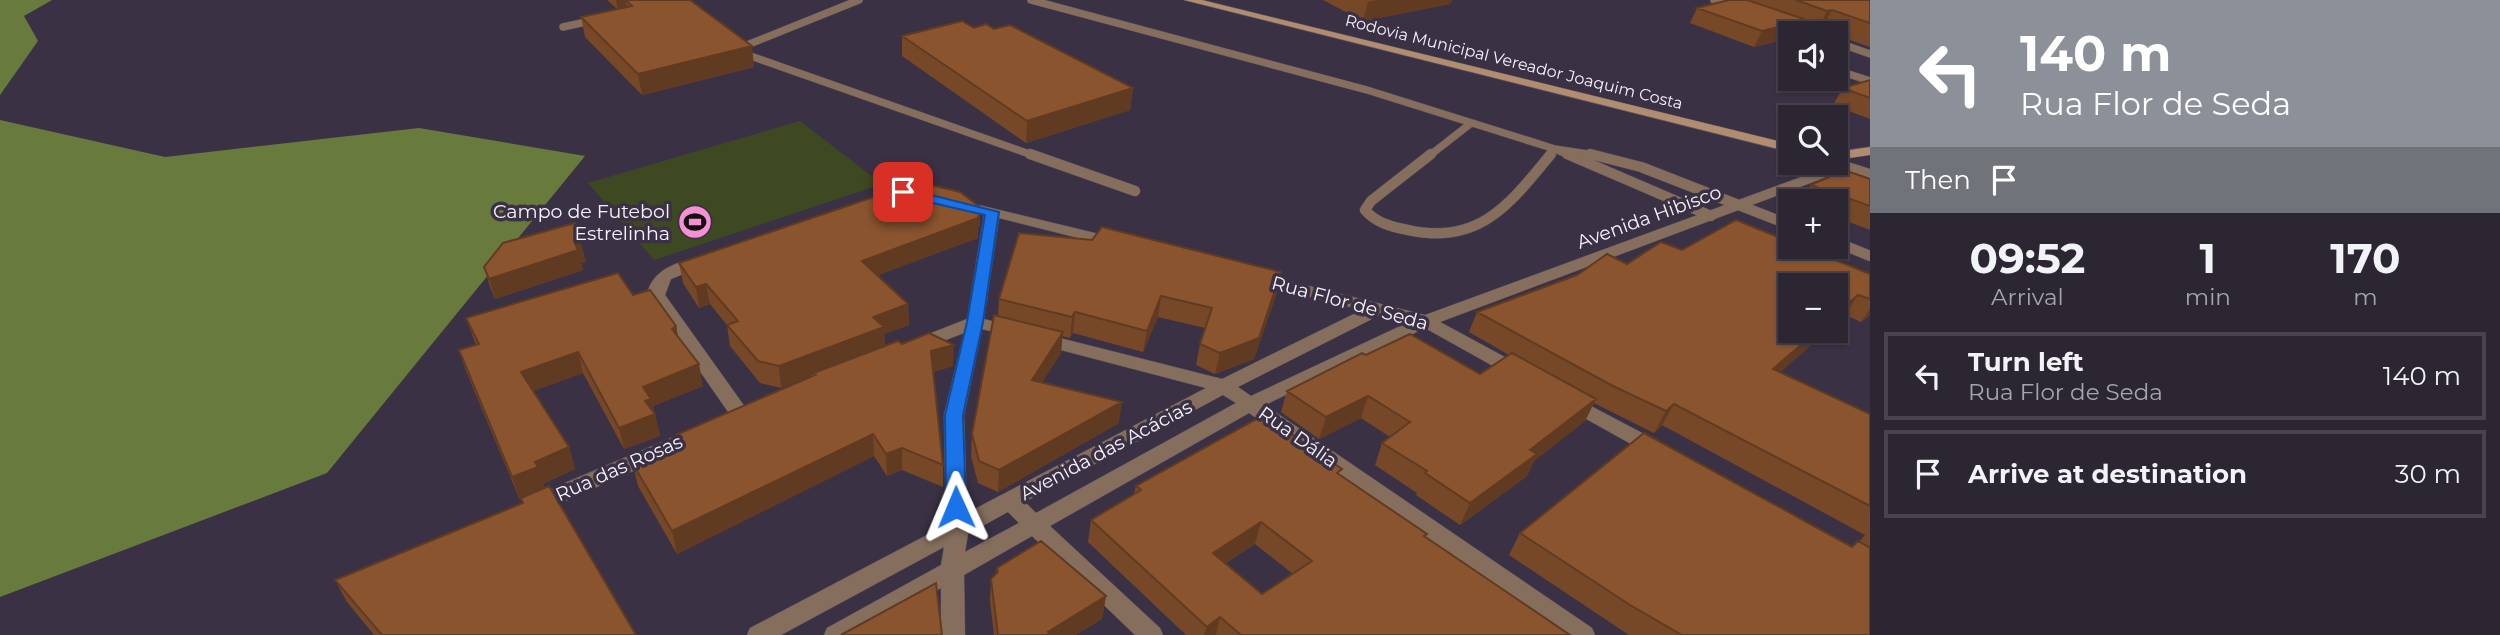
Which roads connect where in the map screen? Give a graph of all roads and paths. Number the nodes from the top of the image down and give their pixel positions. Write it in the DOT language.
graph roads {
  1 [pos="859,0"];
  2 [pos="1031,0"];
  3 [pos="1189,0"];
  4 [pos="1714,0"];
  5 [pos="1738,8"];
  6 [pos="604,18"];
  7 [pos="563,27"];
  8 [pos="1848,46"];
  9 [pos="1870,54"];
  10 [pos="1848,74"];
  11 [pos="1870,81"];
  12 [pos="1470,124"];
  13 [pos="1778,145"];
  14 [pos="1555,149"];
  15 [pos="1870,151"];
  16 [pos="1848,157"];
  17 [pos="1848,163"];
  18 [pos="1870,174"];
  19 [pos="1806,175"];
  20 [pos="1135,191"];
  21 [pos="940,199"];
  22 [pos="1741,205"];
  23 [pos="992,212"];
  24 [pos="1711,216"];
  25 [pos="1778,220"];
  26 [pos="1848,247"];
  27 [pos="1139,248"];
  28 [pos="1870,256"];
  29 [pos="711,258"];
  30 [pos="1246,275"];
  31 [pos="1380,308"];
  32 [pos="1426,321"];
  33 [pos="975,322"];
  34 [pos="897,353"];
  35 [pos="1224,386"];
  36 [pos="1250,404"];
  37 [pos="1678,461"];
  38 [pos="1010,501"];
  39 [pos="511,516"];
  40 [pos="1033,523"];
  41 [pos="957,530"];
  42 [pos="952,568"];
  43 [pos="759,635"];
  44 [pos="836,635"];
  45 [pos="953,635"];
  46 [pos="1150,635"];
  47 [pos="1583,635"];
  1 -- 20 [label="lane"];
  2 -- 12 [label="lane"];
  3 -- 13 [label="main road, Rodovia Municipal Vereador Joaquim Costa"];
  4 -- 5 [label="lane"];
  6 -- 7 [label="lane"];
  8 -- 9 [label="lane"];
  10 -- 11 [label="lane"];
  12 -- 14 [label="lane"];
  12 -- 14 [label="lane"];
  14 -- 22 [label="lane"];
  14 -- 24 [label="lane"];
  15 -- 16 [label="main road, Avenida Hibisco"];
  17 -- 18 [label="street"];
  19 -- 22 [label="street, Avenida Hibisco"];
  21 -- 23 [label="street"];
  22 -- 24 [label="street, Avenida Hibisco"];
  22 -- 25 [label="lane"];
  23 -- 27 [label="street"];
  23 -- 33 [label="street"];
  24 -- 32 [label="street, Avenida Hibisco"];
  26 -- 28 [label="lane"];
  29 -- 39 [label="street, Rua das Rosas"];
  30 -- 31 [label="street, Rua Flor de Seda"];
  31 -- 32 [label="street, Rua Flor de Seda"];
  31 -- 35 [label="street, Avenida das Acácias"];
  32 -- 36 [label="street, Avenida das Acácias"];
  32 -- 37 [label="street, Rua Flor de Seda"];
  33 -- 34 [label="street"];
  33 -- 35 [label="street, Rua Dália"];
  33 -- 41 [label="street"];
  35 -- 36 [label="street, Rua Dália"];
  35 -- 38 [label="street, Avenida das Acácias"];
  36 -- 40 [label="street, Avenida das Acácias"];
  36 -- 47 [label="street, Rua Dália"];
  38 -- 40 [label="street"];
  38 -- 41 [label="street, Avenida das Acácias"];
  40 -- 42 [label="street, Avenida das Acácias"];
  40 -- 46 [label="street"];
  41 -- 42 [label="street"];
  41 -- 43 [label="street, Avenida das Acácias"];
  42 -- 44 [label="street, Avenida das Acácias"];
  42 -- 45 [label="street"];
}
